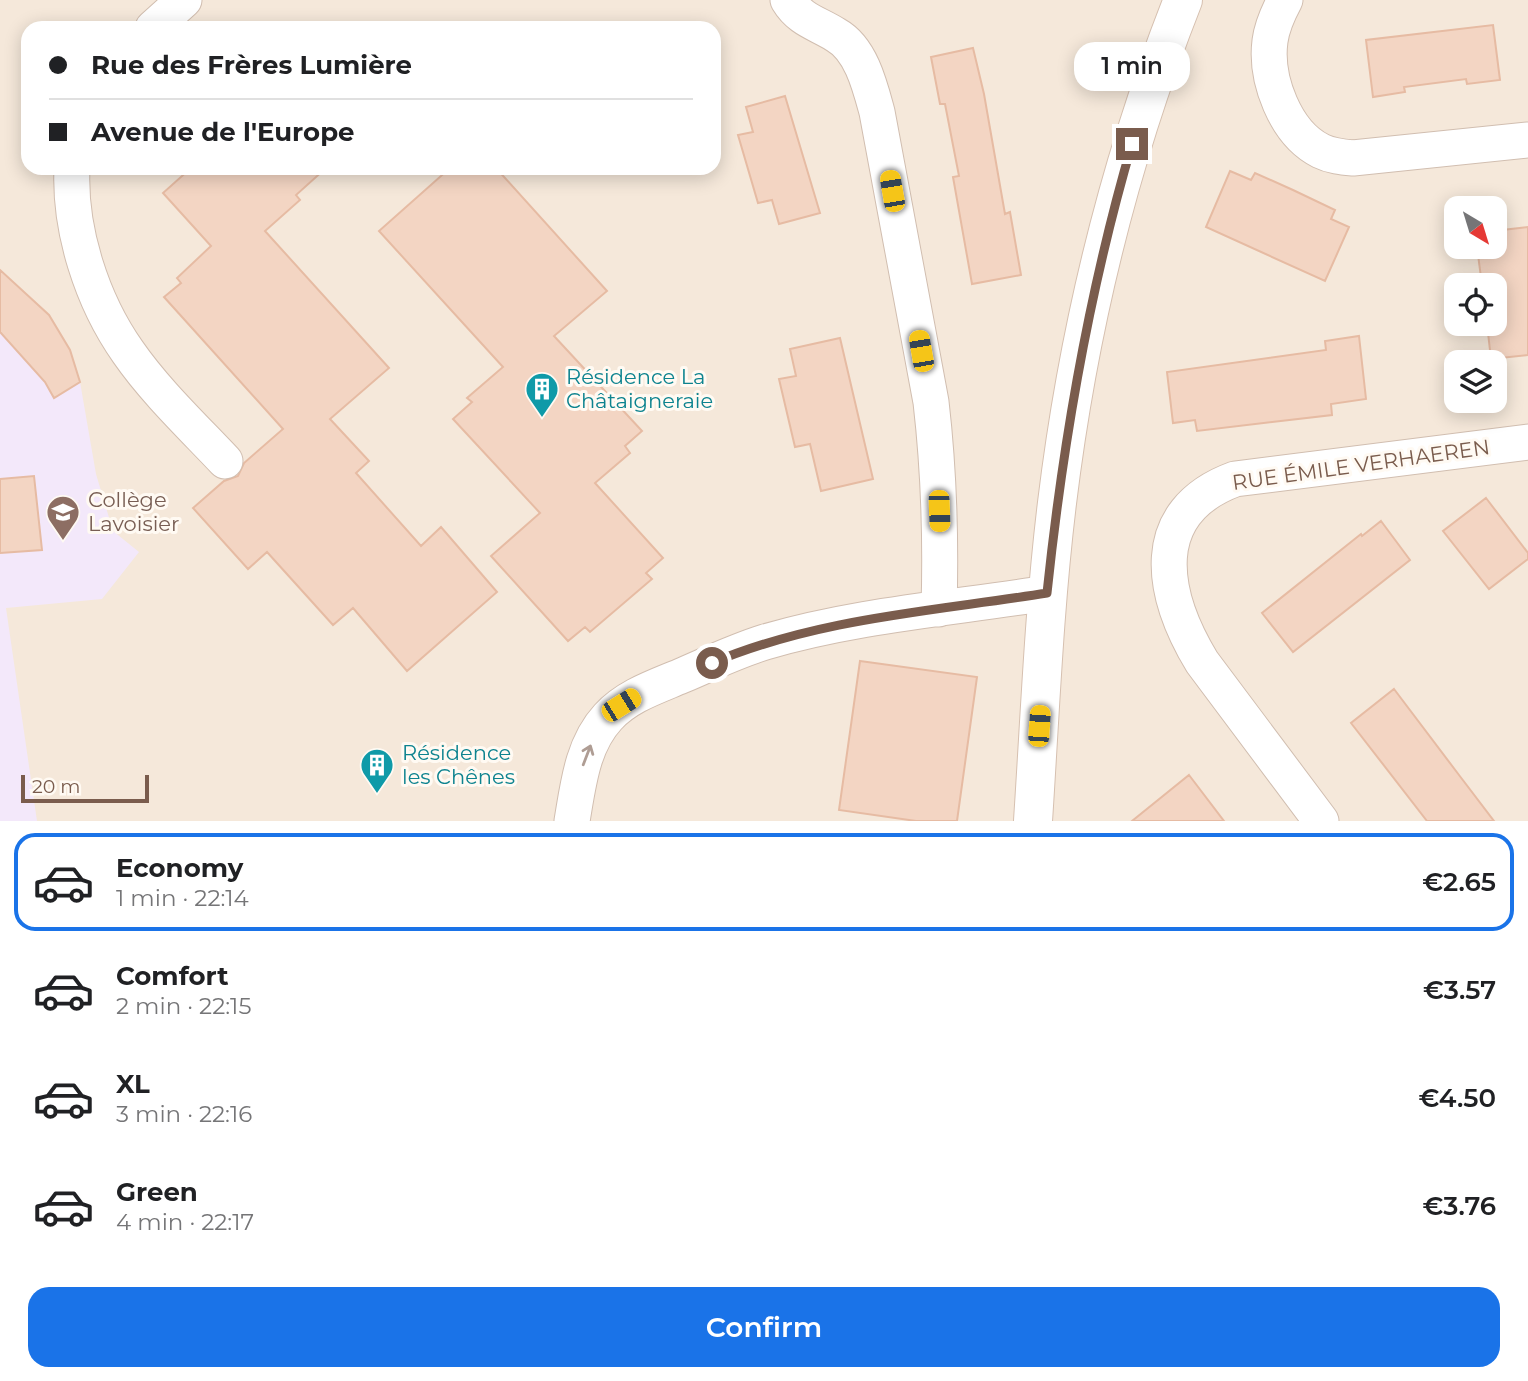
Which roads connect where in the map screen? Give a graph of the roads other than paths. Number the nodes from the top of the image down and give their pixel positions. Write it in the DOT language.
graph roads {
  1 [pos="184,0"];
  2 [pos="788,0"];
  3 [pos="1183,0"];
  4 [pos="1285,0"];
  5 [pos="161,21"];
  6 [pos="1528,139"];
  7 [pos="72,175"];
  8 [pos="1528,442"];
  9 [pos="225,461"];
  10 [pos="1047,593"];
  11 [pos="939,609"];
  12 [pos="572,821"];
  13 [pos="1033,821"];
  14 [pos="1321,821"];
  1 -- 5 [label="street"];
  2 -- 11 [label="street"];
  3 -- 10 [label="street"];
  4 -- 6 [label="street"];
  7 -- 9 [label="street"];
  8 -- 14 [label="street, RUE ÉMILE VERHAEREN"];
  10 -- 11 [label="street"];
  10 -- 13 [label="street"];
  12 -- 11 [label="street, one-way"];
}
